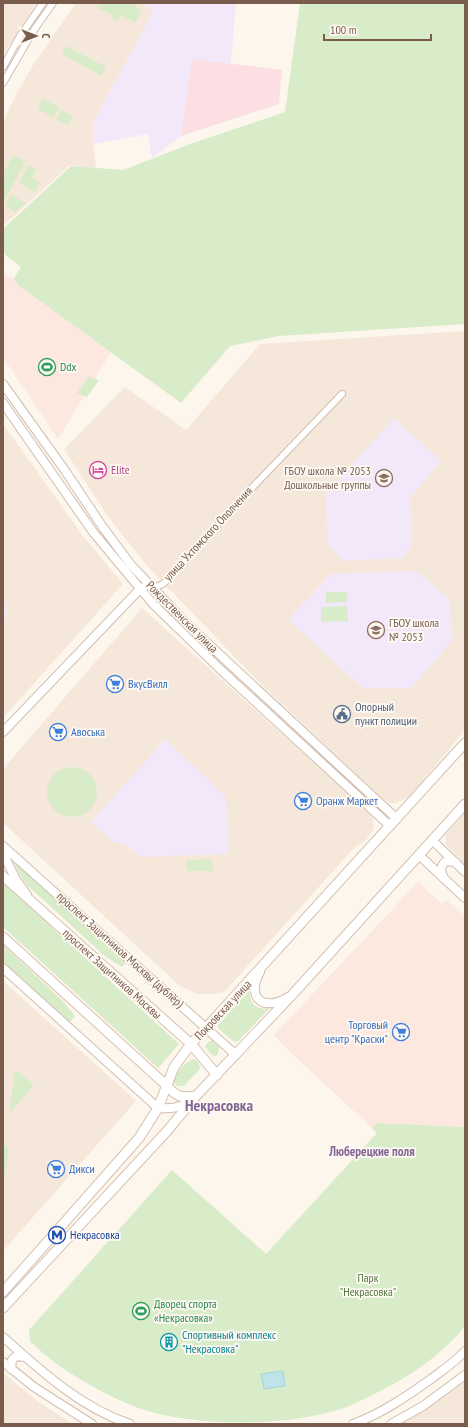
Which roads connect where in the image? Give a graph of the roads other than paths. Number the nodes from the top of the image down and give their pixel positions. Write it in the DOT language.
graph roads {
  1 [pos="43,3"];
  2 [pos="53,3"];
  3 [pos="3,67"];
  4 [pos="3,84"];
  5 [pos="3,384"];
  6 [pos="342,394"];
  7 [pos="3,403"];
  8 [pos="152,588"];
  9 [pos="140,589"];
  10 [pos="3,732"];
  11 [pos="465,743"];
  12 [pos="465,804"];
  13 [pos="397,819"];
  14 [pos="390,826"];
  15 [pos="433,841"];
  16 [pos="3,846"];
  17 [pos="3,853"];
  18 [pos="419,855"];
  19 [pos="455,862"];
  20 [pos="465,872"];
  21 [pos="3,876"];
  22 [pos="444,879"];
  23 [pos="465,898"];
  24 [pos="32,902"];
  25 [pos="3,937"];
  26 [pos="3,968"];
  27 [pos="262,968"];
  28 [pos="292,995"];
  29 [pos="206,1028"];
  30 [pos="191,1044"];
  31 [pos="236,1055"];
  32 [pos="217,1075"];
  33 [pos="166,1085"];
  34 [pos="196,1096"];
  35 [pos="158,1108"];
  36 [pos="3,1292"];
  37 [pos="3,1308"];
  38 [pos="3,1337"];
  39 [pos="465,1351"];
  40 [pos="25,1357"];
  41 [pos="3,1362"];
  42 [pos="11,1369"];
  43 [pos="465,1375"];
  44 [pos="92,1424"];
  45 [pos="130,1424"];
  46 [pos="353,1424"];
  47 [pos="391,1424"];
  1 -- 3 [label="street"];
  2 -- 4 [label="street"];
  5 -- 8 [label="street, Рождественская улица"];
  6 -- 8 [label="street, улица Ухтомского Ополчения"];
  7 -- 9 [label="street, Рождественская улица"];
  8 -- 9 [label="street, улица Ухтомского Ополчения"];
  8 -- 13 [label="street, Рождественская улица"];
  9 -- 10 [label="street"];
  9 -- 14 [label="street, Рождественская улица"];
  11 -- 13 [label="main road, Покровская улица"];
  12 -- 15 [label="main road"];
  13 -- 14 [label="main road, Покровская улица"];
  14 -- 27 [label="main road, Покровская улица"];
  15 -- 18 [label="main road"];
  15 -- 19 [label="street"];
  16 -- 29 [label="street, проспект Защитников Москвы (дублёр)"];
  17 -- 24 [label="street"];
  18 -- 22 [label="street"];
  18 -- 28 [label="main road"];
  19 -- 20 [label="street"];
  19 -- 22 [label="street"];
  21 -- 24 [label="main road, проспект Защитников Москвы"];
  22 -- 23 [label="street"];
  24 -- 30 [label="main road, проспект Защитников Москвы"];
  25 -- 33 [label="main road"];
  26 -- 35 [label="street"];
  27 -- 28 [label="street"];
  27 -- 29 [label="main road, Покровская улица"];
  28 -- 31 [label="main road"];
  29 -- 30 [label="main road, Покровская улица"];
  29 -- 31 [label="street, проспект Защитников Москвы (дублёр)"];
  30 -- 32 [label="main road, проспект Защитников Москвы"];
  30 -- 33 [label="main road, Покровская улица"];
  31 -- 32 [label="main road"];
  32 -- 34 [label="main road"];
  33 -- 34 [label="main road"];
  33 -- 35 [label="main road, Покровская улица"];
  34 -- 35 [label="street"];
  34 -- 37 [label="main road"];
  35 -- 36 [label="main road, Покровская улица"];
  38 -- 40 [label="street"];
  39 -- 46 [label="street"];
  40 -- 42 [label="street"];
  40 -- 45 [label="street"];
  41 -- 42 [label="street"];
  42 -- 44 [label="street"];
  43 -- 47 [label="street"];
}
